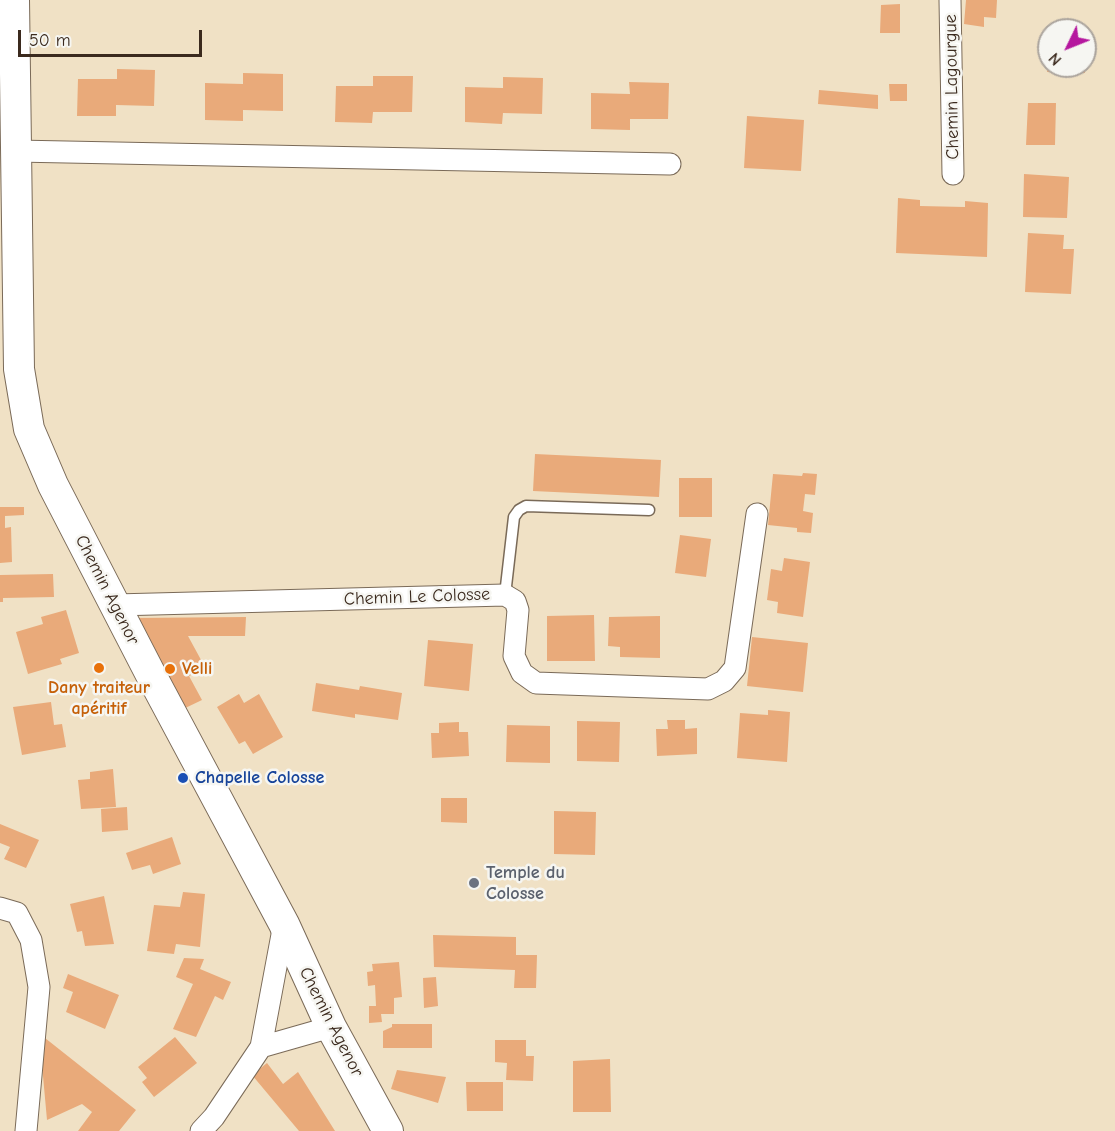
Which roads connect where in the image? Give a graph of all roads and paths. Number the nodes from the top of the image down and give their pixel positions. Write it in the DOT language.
graph roads {
  1 [pos="14,0"];
  2 [pos="950,0"];
  3 [pos="16,151"];
  4 [pos="670,164"];
  5 [pos="953,174"];
  6 [pos="649,510"];
  7 [pos="757,514"];
  8 [pos="505,595"];
  9 [pos="116,605"];
  10 [pos="0,908"];
  11 [pos="284,924"];
  12 [pos="331,1027"];
  13 [pos="261,1047"];
  14 [pos="26,1131"];
  15 [pos="201,1131"];
  16 [pos="388,1131"];
  1 -- 3 [label="main road, Chemin Agenor"];
  2 -- 5 [label="street, Chemin Lagourgue"];
  3 -- 4 [label="street"];
  3 -- 9 [label="main road, Chemin Agenor"];
  6 -- 8 [label="lane"];
  7 -- 8 [label="street, Chemin Le Colosse"];
  8 -- 9 [label="street, Chemin Le Colosse"];
  9 -- 11 [label="main road, Chemin Agenor"];
  10 -- 14 [label="street"];
  11 -- 12 [label="main road, Chemin Agenor"];
  11 -- 13 [label="street"];
  12 -- 13 [label="street"];
  12 -- 16 [label="main road, Chemin Agenor"];
  13 -- 15 [label="street"];
}
